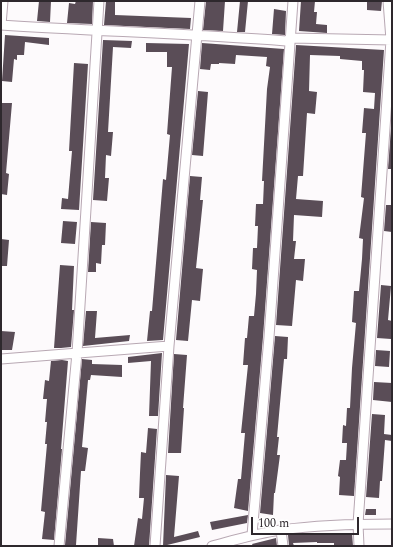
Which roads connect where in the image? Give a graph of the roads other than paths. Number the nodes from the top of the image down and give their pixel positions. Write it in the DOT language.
graph roads {
  1 [pos="3,1"];
  2 [pos="100,1"];
  3 [pos="200,1"];
  4 [pos="293,1"];
  5 [pos="388,1"];
  6 [pos="1,25"];
  7 [pos="97,31"];
  8 [pos="197,35"];
  9 [pos="291,38"];
  10 [pos="392,40"];
  11 [pos="169,346"];
  12 [pos="77,353"];
  13 [pos="1,359"];
  14 [pos="358,524"];
  15 [pos="392,524"];
  16 [pos="281,530"];
  17 [pos="252,536"];
  18 [pos="59,546"];
  19 [pos="155,546"];
  20 [pos="212,546"];
  21 [pos="283,546"];
  22 [pos="359,546"];
  1 -- 6 [label="street"];
  2 -- 7 [label="street"];
  3 -- 8 [label="street"];
  4 -- 9 [label="street"];
  5 -- 10 [label="street"];
  6 -- 7 [label="street"];
  7 -- 8 [label="street"];
  7 -- 12 [label="street"];
  8 -- 9 [label="street"];
  8 -- 11 [label="street"];
  9 -- 10 [label="street"];
  9 -- 17 [label="street"];
  10 -- 14 [label="street"];
  11 -- 12 [label="street"];
  11 -- 19 [label="street"];
  12 -- 13 [label="street"];
  12 -- 18 [label="street"];
  14 -- 15 [label="street"];
  14 -- 16 [label="street"];
  14 -- 22 [label="street"];
  16 -- 17 [label="street"];
  16 -- 21 [label="street"];
  17 -- 20 [label="street"];
}
